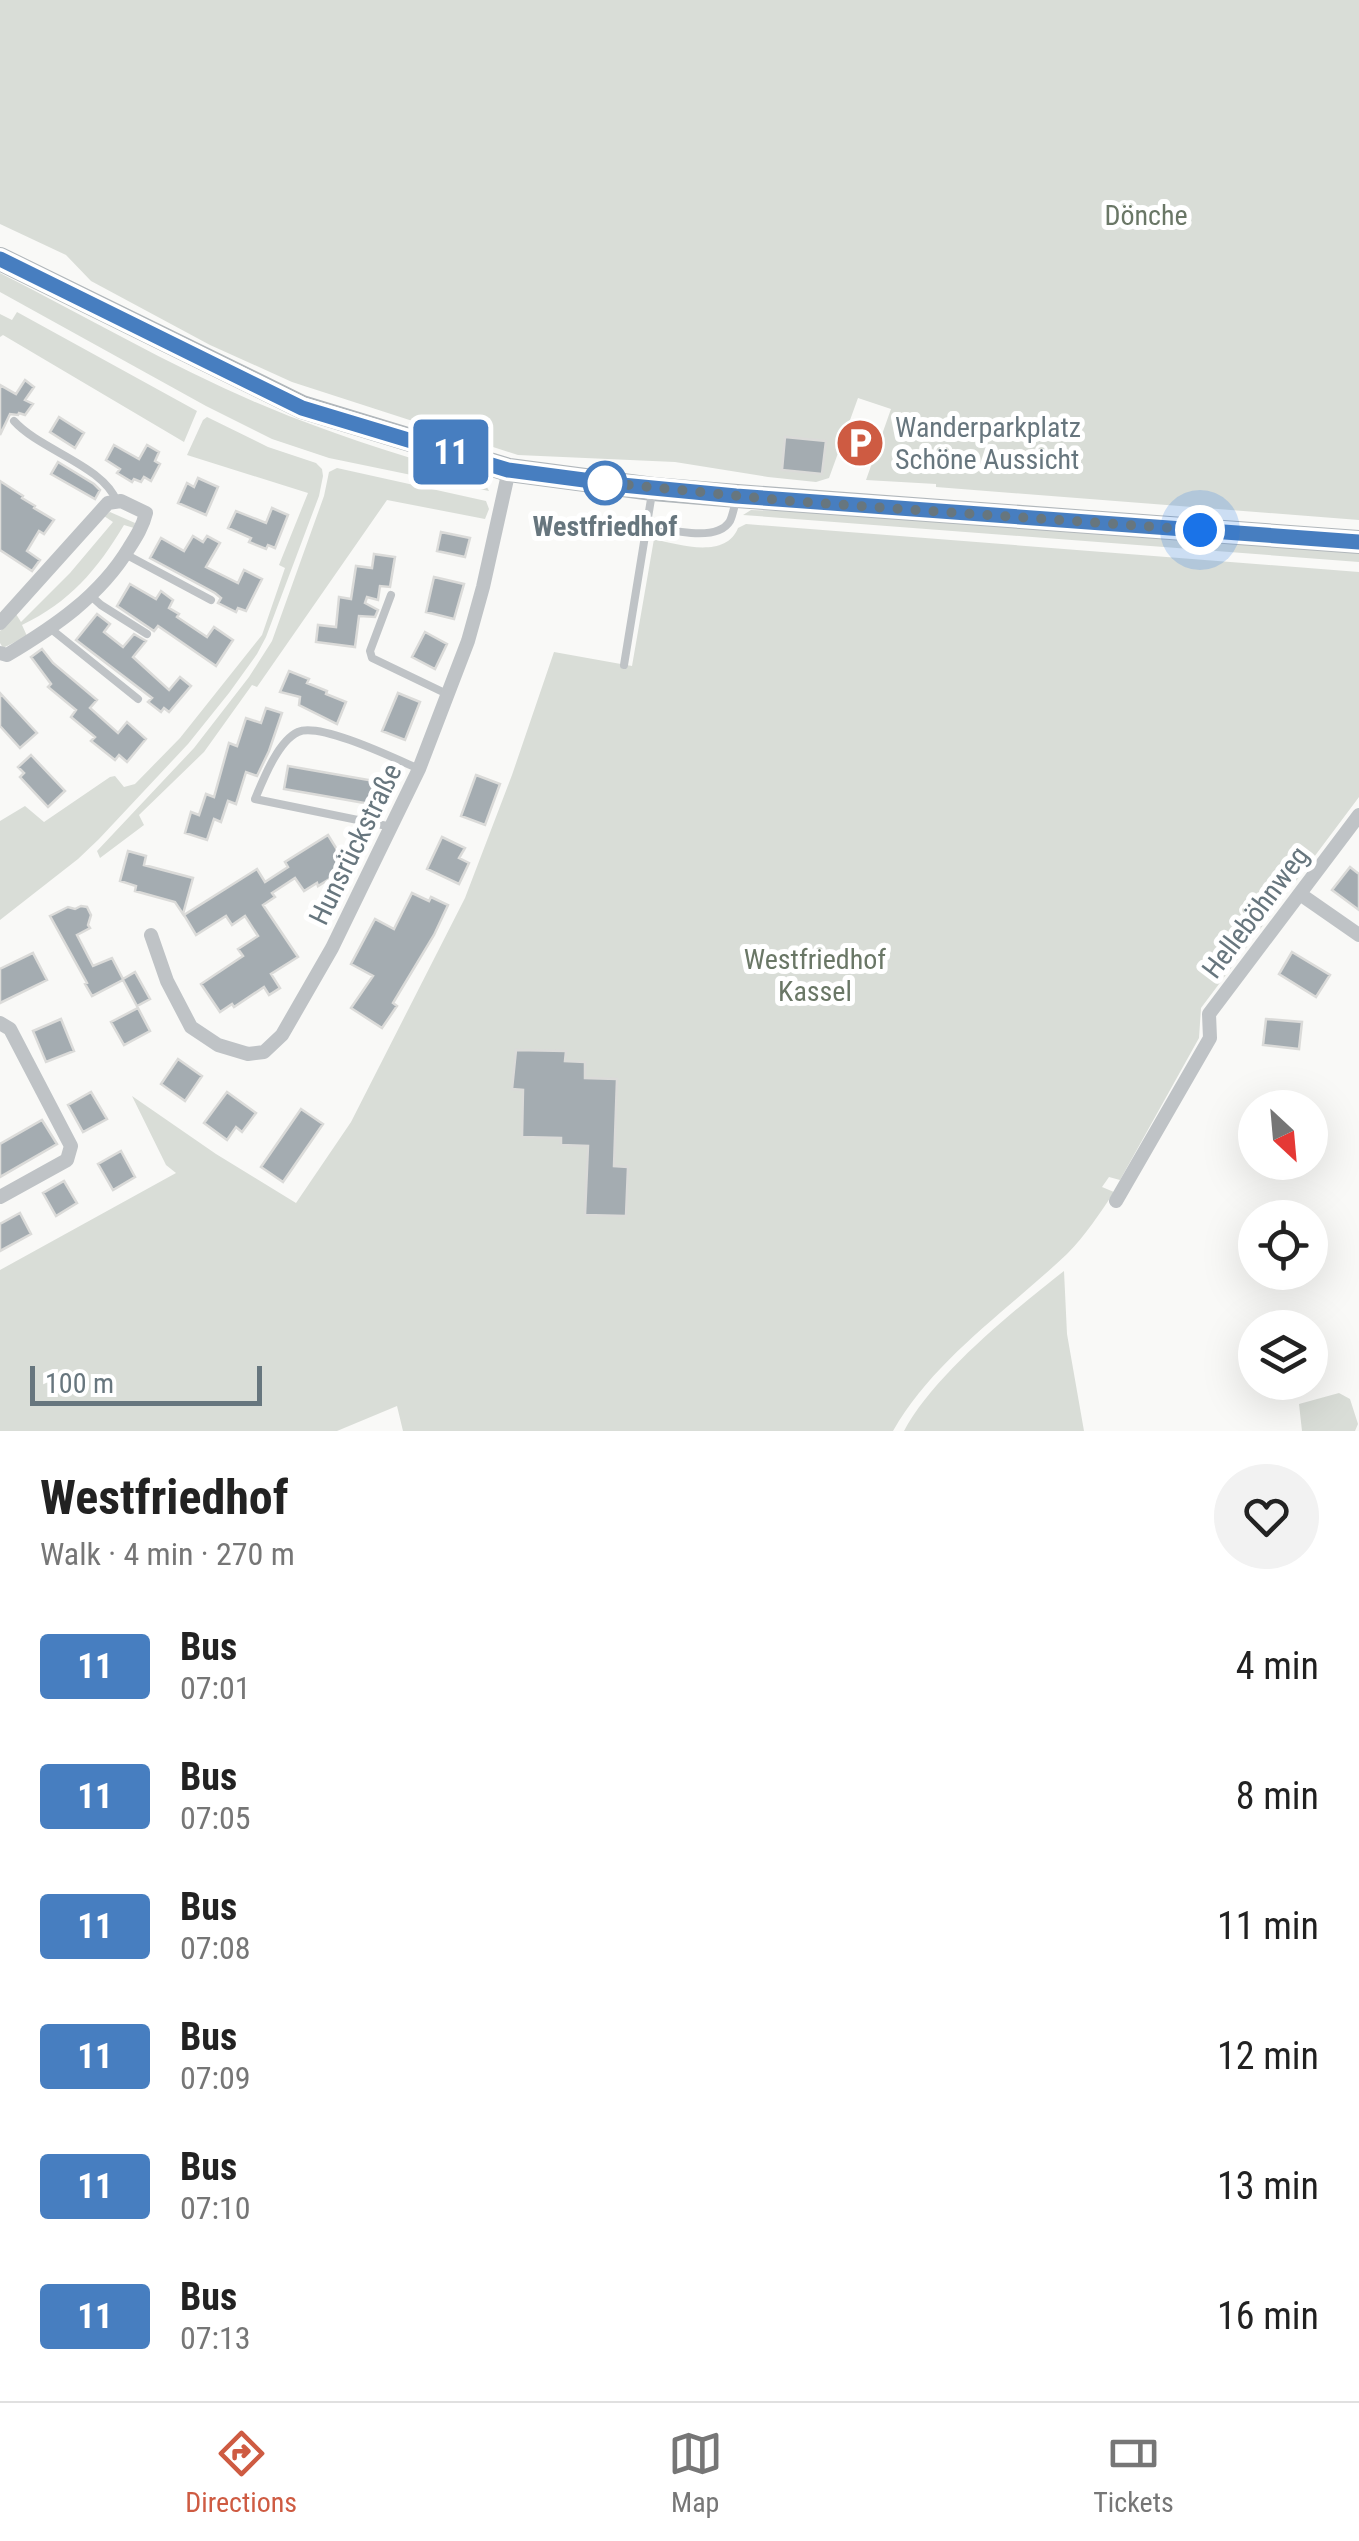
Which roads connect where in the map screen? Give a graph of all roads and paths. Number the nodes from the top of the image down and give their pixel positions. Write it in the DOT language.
graph roads {
  1 [pos="0,259"];
  2 [pos="14,421"];
  3 [pos="508,470"];
  4 [pos="653,488"];
  5 [pos="736,496"];
  6 [pos="116,502"];
  7 [pos="648,524"];
  8 [pos="1359,542"];
  9 [pos="126,554"];
  10 [pos="91,596"];
  11 [pos="390,596"];
  12 [pos="211,600"];
  13 [pos="0,623"];
  14 [pos="51,629"];
  15 [pos="147,634"];
  16 [pos="0,654"];
  17 [pos="624,666"];
  18 [pos="448,695"];
  19 [pos="138,699"];
  20 [pos="419,769"];
  21 [pos="1359,815"];
  22 [pos="392,827"];
  23 [pos="1300,894"];
  24 [pos="151,935"];
  25 [pos="1359,935"];
  26 [pos="0,1023"];
  27 [pos="0,1197"];
  28 [pos="1116,1201"];
  1 -- 3 [label="main road"];
  2 -- 6 [label="lane"];
  3 -- 4 [label="main road"];
  3 -- 18 [label="street, Hunsrückstraße"];
  4 -- 5 [label="main road"];
  4 -- 7 [label="lane"];
  5 -- 7 [label="lane"];
  5 -- 8 [label="main road"];
  6 -- 9 [label="street"];
  6 -- 13 [label="street"];
  7 -- 17 [label="lane"];
  9 -- 10 [label="street"];
  9 -- 12 [label="lane"];
  10 -- 14 [label="street"];
  10 -- 15 [label="lane"];
  11 -- 18 [label="lane"];
  14 -- 16 [label="street"];
  14 -- 19 [label="lane"];
  18 -- 20 [label="street, Hunsrückstraße"];
  20 -- 22 [label="street, Hunsrückstraße"];
  20 -- 22 [label="lane"];
  21 -- 23 [label="street, Helleböhnweg"];
  22 -- 24 [label="street, Hunsrückstraße"];
  23 -- 25 [label="street"];
  23 -- 28 [label="street, Helleböhnweg"];
  26 -- 27 [label="street"];
}
